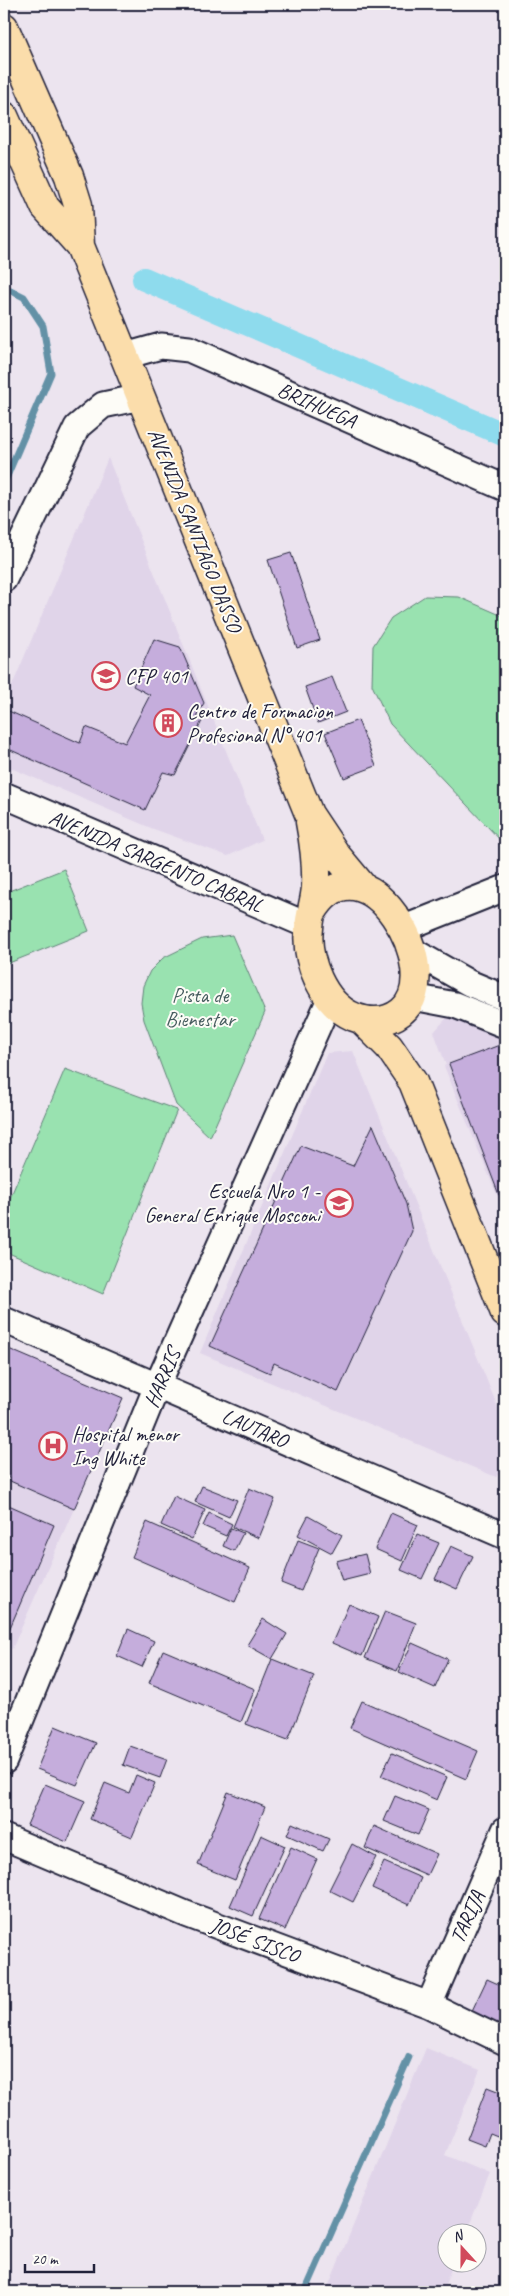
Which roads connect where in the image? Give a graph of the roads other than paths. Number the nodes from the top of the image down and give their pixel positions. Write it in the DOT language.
graph roads {
  1 [pos="4,27"];
  2 [pos="4,116"];
  3 [pos="80,246"];
  4 [pos="125,356"];
  5 [pos="141,397"];
  6 [pos="505,488"];
  7 [pos="4,579"];
  8 [pos="4,795"];
  9 [pos="309,814"];
  10 [pos="362,886"];
  11 [pos="505,888"];
  12 [pos="311,918"];
  13 [pos="407,939"];
  14 [pos="505,998"];
  15 [pos="330,999"];
  16 [pos="409,1002"];
  17 [pos="362,1020"];
  18 [pos="505,1026"];
  19 [pos="413,1082"];
  20 [pos="505,1313"];
  21 [pos="4,1320"];
  22 [pos="157,1386"];
  23 [pos="505,1536"];
  24 [pos="4,1761"];
  25 [pos="505,1830"];
  26 [pos="4,1838"];
  27 [pos="429,2005"];
  28 [pos="505,2042"];
  1 -- 3 [label="main road, AVENIDA SANTIAGO DASSO"];
  2 -- 3 [label="main road, AVENIDA SANTIAGO DASSO"];
  3 -- 4 [label="main road, AVENIDA SANTIAGO DASSO"];
  4 -- 5 [label="main road, AVENIDA SANTIAGO DASSO"];
  4 -- 6 [label="street, BRIHUEGA"];
  5 -- 7 [label="street"];
  5 -- 9 [label="main road, AVENIDA SANTIAGO DASSO"];
  8 -- 12 [label="street, AVENIDA SARGENTO CABRAL"];
  9 -- 10 [label="main road, AVENIDA SANTIAGO DASSO"];
  9 -- 12 [label="main road, AVENIDA SANTIAGO DASSO"];
  10 -- 12 [label="main road"];
  10 -- 13 [label="main road, AVENIDA SANTIAGO DASSO"];
  11 -- 13 [label="street"];
  12 -- 15 [label="main road, AVENIDA SANTIAGO DASSO"];
  13 -- 14 [label="street"];
  13 -- 16 [label="main road, AVENIDA SANTIAGO DASSO"];
  15 -- 17 [label="main road, AVENIDA SANTIAGO DASSO"];
  15 -- 22 [label="street, HARRIS"];
  16 -- 17 [label="main road, AVENIDA SANTIAGO DASSO"];
  16 -- 18 [label="street"];
  16 -- 19 [label="main road, AVENIDA SANTIAGO DASSO"];
  17 -- 19 [label="main road, AVENIDA SANTIAGO DASSO"];
  19 -- 20 [label="main road, AVENIDA SANTIAGO DASSO"];
  21 -- 22 [label="street, LAUTARO"];
  22 -- 23 [label="street, LAUTARO"];
  22 -- 24 [label="street, HARRIS"];
  25 -- 27 [label="street, TARIJA"];
  26 -- 27 [label="street, JOSÉ SISCO"];
  27 -- 28 [label="street, JOSÉ SISCO"];
}
